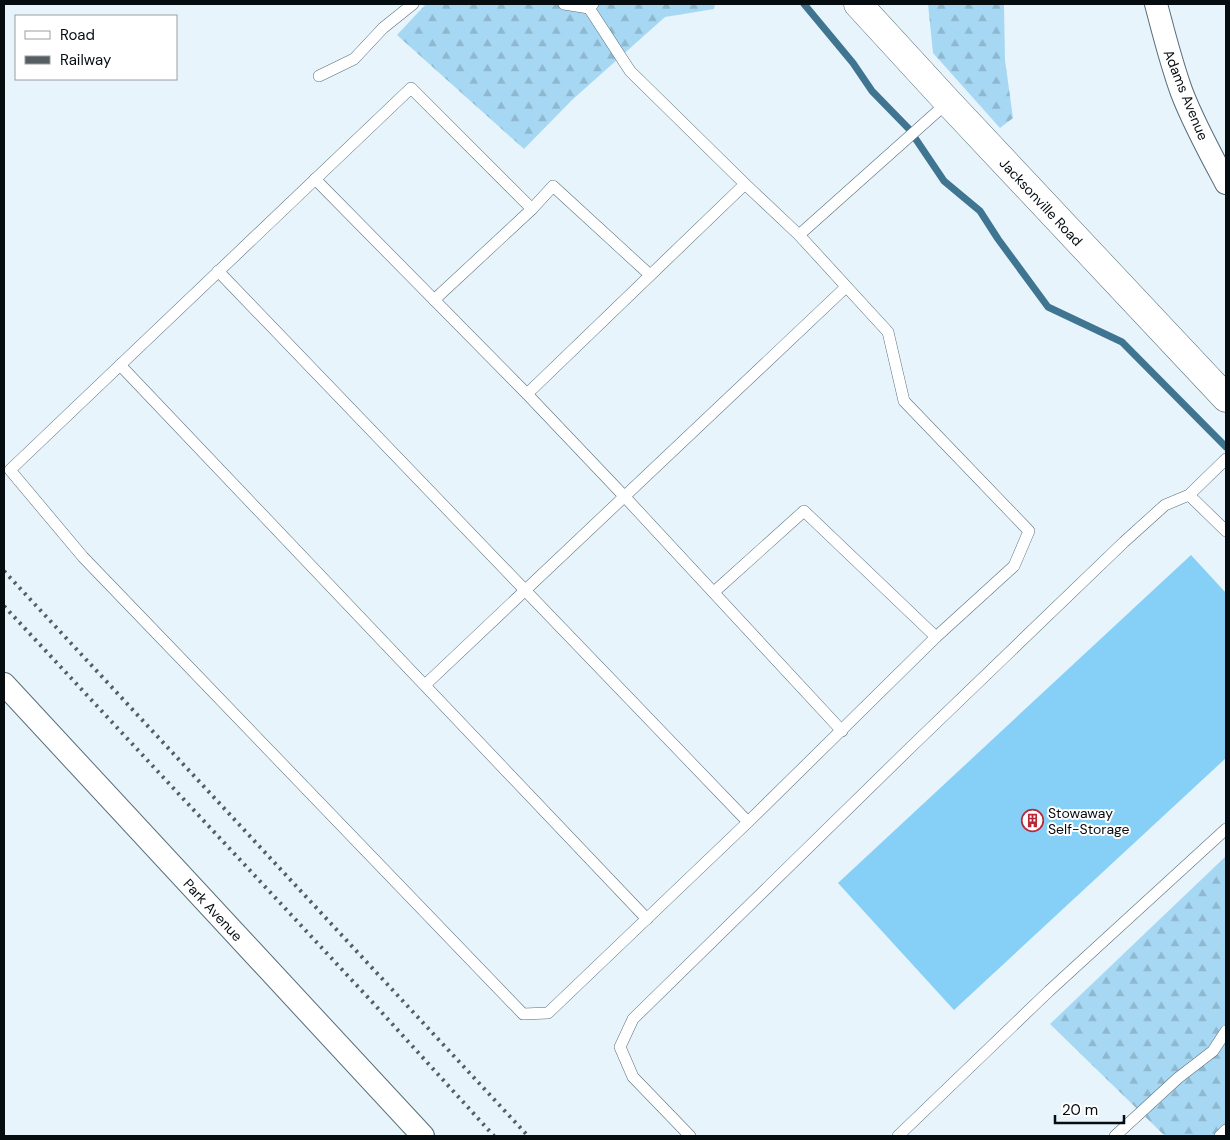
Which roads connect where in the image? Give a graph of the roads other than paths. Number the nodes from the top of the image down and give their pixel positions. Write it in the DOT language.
graph roads {
  1 [pos="414,4"];
  2 [pos="564,4"];
  3 [pos="858,4"];
  4 [pos="1156,4"];
  5 [pos="591,6"];
  6 [pos="319,76"];
  7 [pos="948,102"];
  8 [pos="315,179"];
  9 [pos="1226,183"];
  10 [pos="745,184"];
  11 [pos="532,209"];
  12 [pos="799,235"];
  13 [pos="218,271"];
  14 [pos="650,275"];
  15 [pos="846,287"];
  16 [pos="434,300"];
  17 [pos="120,365"];
  18 [pos="527,394"];
  19 [pos="1226,398"];
  20 [pos="1226,459"];
  21 [pos="1189,495"];
  22 [pos="624,496"];
  23 [pos="1226,531"];
  24 [pos="525,590"];
  25 [pos="714,592"];
  26 [pos="936,638"];
  27 [pos="4,684"];
  28 [pos="424,685"];
  29 [pos="842,731"];
  30 [pos="748,822"];
  31 [pos="1226,829"];
  32 [pos="647,919"];
  33 [pos="1226,1031"];
  34 [pos="1226,1130"];
  35 [pos="423,1136"];
  36 [pos="690,1136"];
  37 [pos="898,1136"];
  38 [pos="1115,1136"];
  39 [pos="1220,1136"];
  1 -- 6 [label="lane"];
  2 -- 5 [label="lane"];
  3 -- 7 [label="main road, Jacksonville Road"];
  4 -- 9 [label="street, Adams Avenue"];
  5 -- 10 [label="lane"];
  7 -- 12 [label="lane"];
  7 -- 19 [label="main road, Jacksonville Road"];
  8 -- 11 [label="lane"];
  8 -- 13 [label="lane"];
  8 -- 16 [label="lane"];
  10 -- 12 [label="lane"];
  10 -- 14 [label="lane"];
  11 -- 14 [label="lane"];
  11 -- 16 [label="lane"];
  12 -- 15 [label="lane"];
  13 -- 17 [label="lane"];
  13 -- 24 [label="lane"];
  14 -- 18 [label="lane"];
  15 -- 22 [label="lane"];
  15 -- 26 [label="lane"];
  16 -- 18 [label="lane"];
  17 -- 28 [label="lane"];
  17 -- 32 [label="lane"];
  18 -- 22 [label="lane"];
  20 -- 21 [label="lane"];
  21 -- 23 [label="lane"];
  21 -- 36 [label="lane"];
  22 -- 24 [label="lane"];
  22 -- 25 [label="lane"];
  24 -- 28 [label="lane"];
  24 -- 30 [label="lane"];
  25 -- 26 [label="lane"];
  25 -- 29 [label="lane"];
  26 -- 29 [label="lane"];
  27 -- 35 [label="street, Park Avenue"];
  28 -- 32 [label="lane"];
  29 -- 30 [label="lane"];
  30 -- 32 [label="lane"];
  31 -- 37 [label="lane"];
  33 -- 38 [label="lane"];
  34 -- 39 [label="lane"];
}
